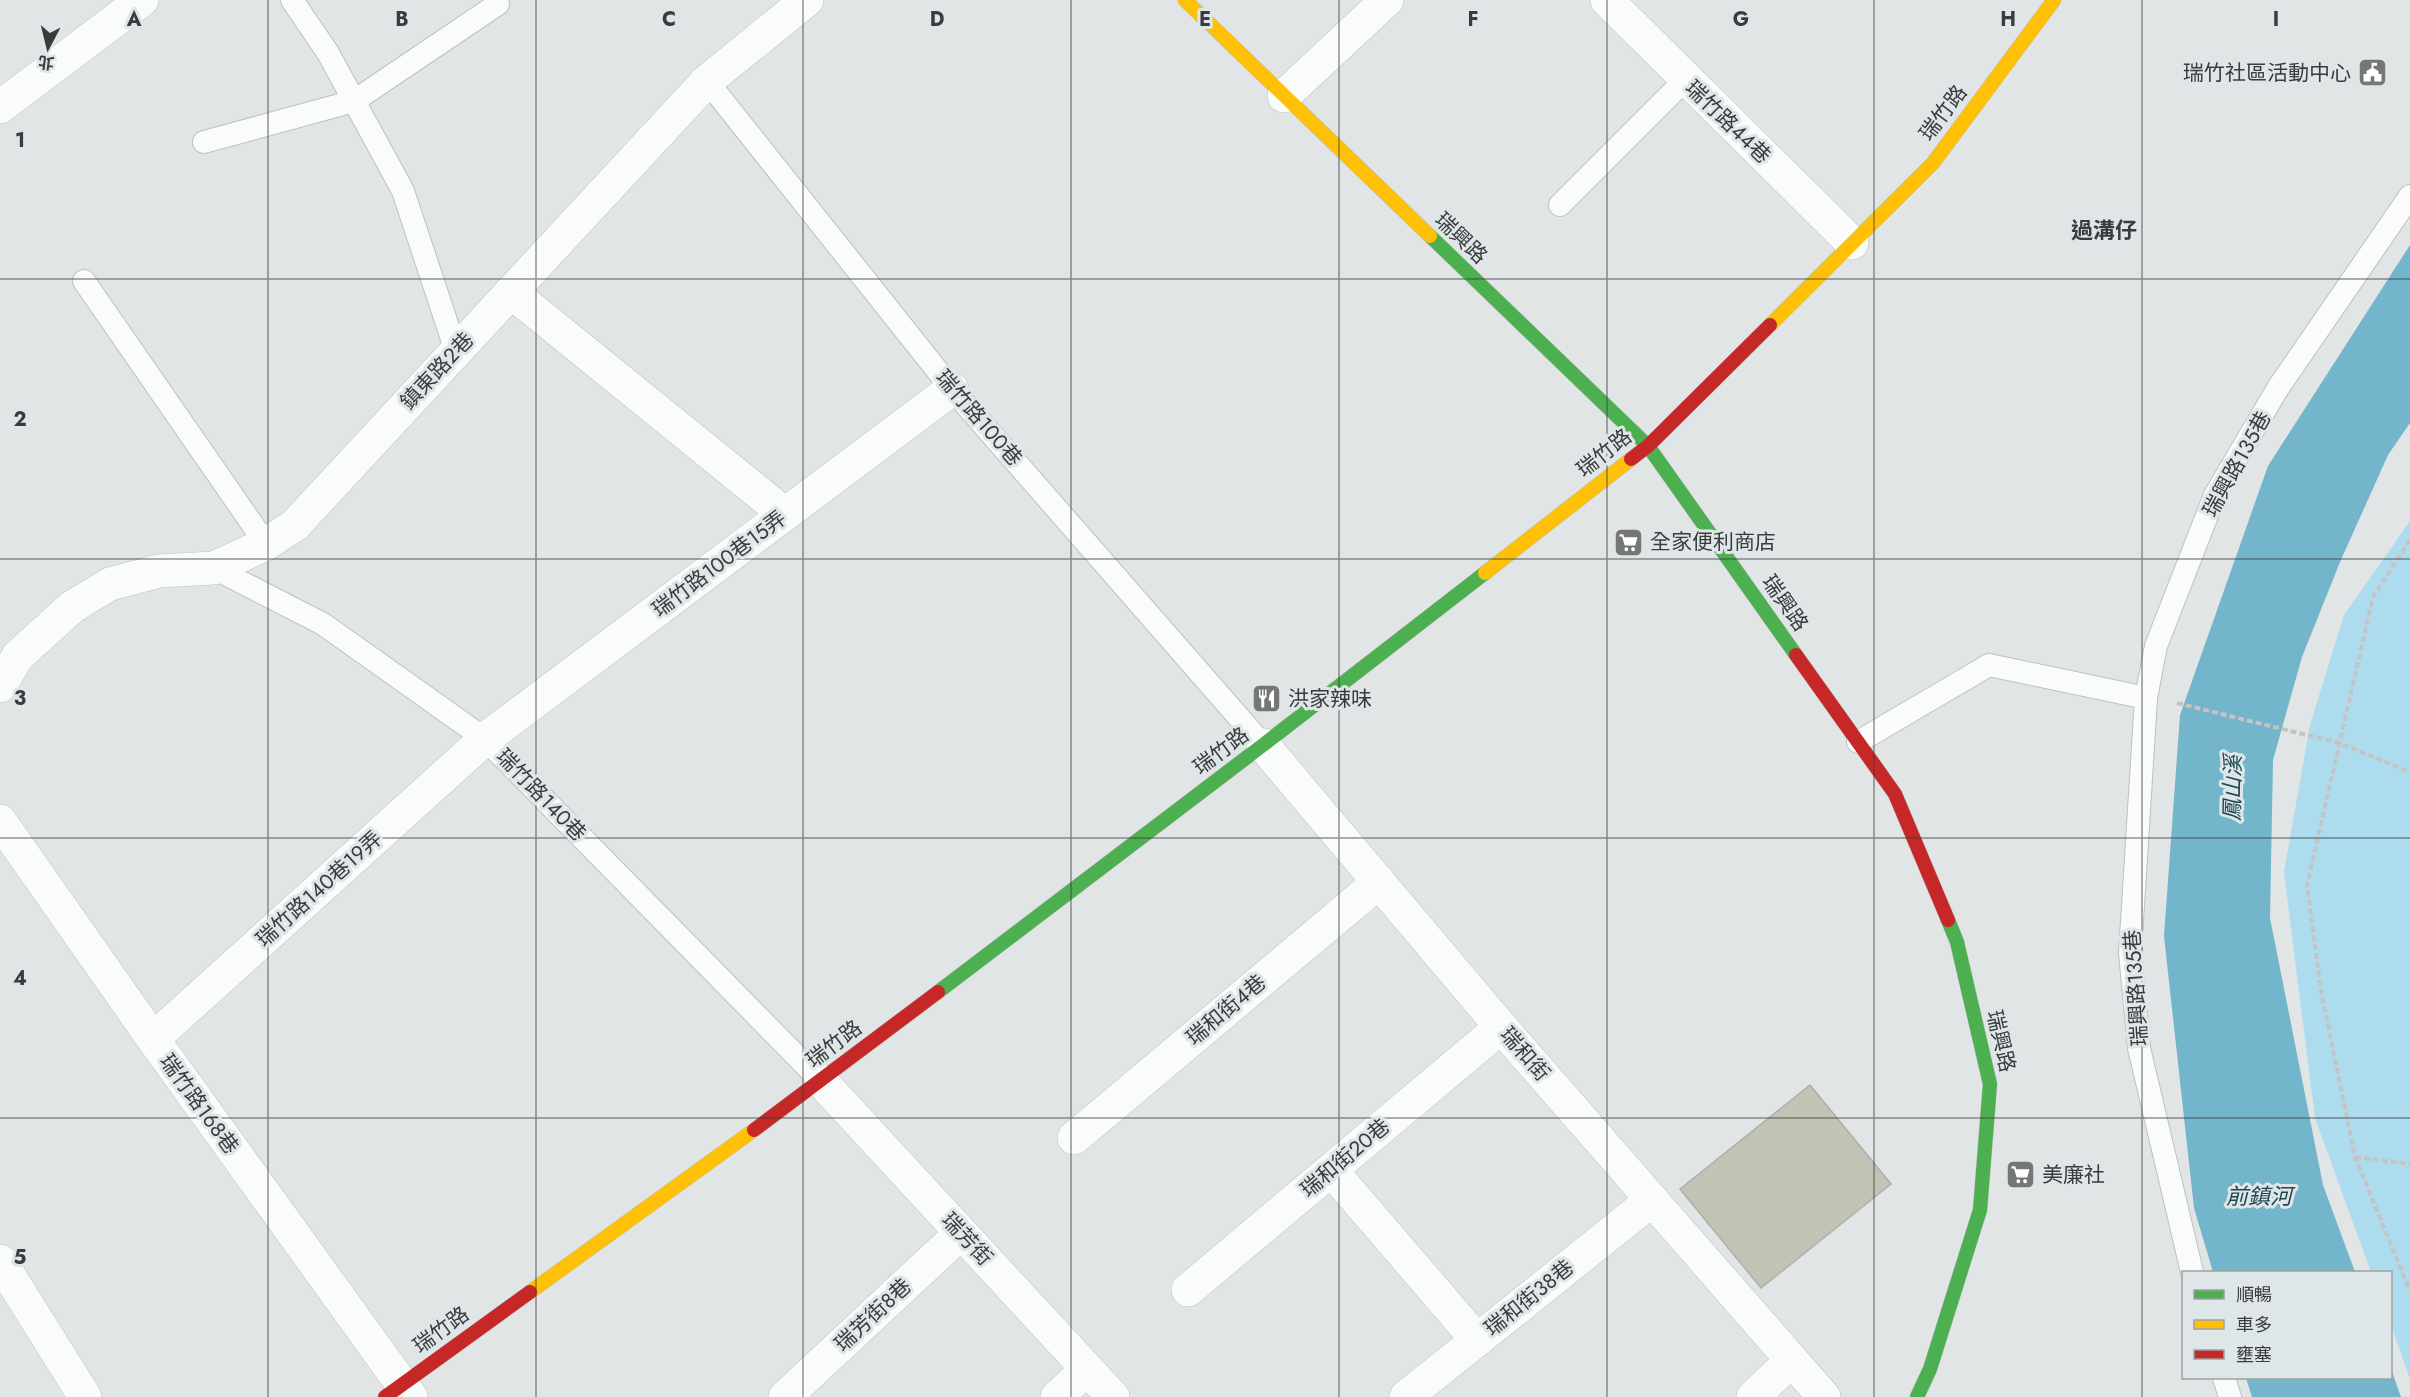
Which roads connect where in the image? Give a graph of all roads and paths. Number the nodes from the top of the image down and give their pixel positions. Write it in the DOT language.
graph roads {
  1 [pos="142,0"];
  2 [pos="292,0"];
  3 [pos="807,0"];
  4 [pos="1185,0"];
  5 [pos="1387,0"];
  6 [pos="1607,0"];
  7 [pos="2054,0"];
  8 [pos="498,4"];
  9 [pos="1685,80"];
  10 [pos="707,81"];
  11 [pos="1284,96"];
  12 [pos="3,99"];
  13 [pos="354,101"];
  14 [pos="204,142"];
  15 [pos="2410,196"];
  16 [pos="1560,205"];
  17 [pos="1852,243"];
  18 [pos="84,281"];
  19 [pos="511,291"];
  20 [pos="456,351"];
  21 [pos="952,389"];
  22 [pos="1648,446"];
  23 [pos="785,514"];
  24 [pos="2410,540"];
  25 [pos="266,544"];
  26 [pos="214,568"];
  27 [pos="9,654"];
  28 [pos="0,686"];
  29 [pos="2146,698"];
  30 [pos="2176,703"];
  31 [pos="485,739"];
  32 [pos="1858,742"];
  33 [pos="2339,743"];
  34 [pos="1263,745"];
  35 [pos="2410,772"];
  36 [pos="0,821"];
  37 [pos="1379,882"];
  38 [pos="1501,1027"];
  39 [pos="153,1039"];
  40 [pos="821,1081"];
  41 [pos="1074,1138"];
  42 [pos="2355,1157"];
  43 [pos="2410,1164"];
  44 [pos="1331,1170"];
  45 [pos="1652,1200"];
  46 [pos="961,1233"];
  47 [pos="0,1261"];
  48 [pos="2192,1271"];
  49 [pos="1188,1290"];
  50 [pos="2410,1291"];
  51 [pos="1477,1340"];
  52 [pos="1792,1360"];
  53 [pos="1087,1369"];
  54 [pos="2225,1379"];
  55 [pos="399,1393"];
  56 [pos="85,1397"];
  57 [pos="785,1397"];
  58 [pos="1057,1397"];
  59 [pos="1113,1397"];
  60 [pos="1406,1397"];
  61 [pos="1753,1397"];
  62 [pos="1824,1397"];
  63 [pos="1917,1397"];
  64 [pos="2230,1397"];
  1 -- 12 [label="street"];
  2 -- 13 [label="lane"];
  3 -- 10 [label="street, 鎮東路2巷"];
  4 -- 11 [label="street, 瑞興路"];
  5 -- 11 [label="street"];
  6 -- 9 [label="street, 瑞竹路44巷"];
  7 -- 17 [label="street, 瑞竹路"];
  8 -- 13 [label="lane"];
  9 -- 16 [label="lane"];
  9 -- 17 [label="street, 瑞竹路44巷"];
  10 -- 19 [label="street, 鎮東路2巷"];
  10 -- 21 [label="lane, 瑞竹路100巷"];
  11 -- 22 [label="street, 瑞興路"];
  13 -- 14 [label="lane"];
  13 -- 20 [label="lane"];
  15 -- 29 [label="lane, 瑞興路135巷"];
  17 -- 22 [label="street, 瑞竹路"];
  18 -- 25 [label="lane"];
  19 -- 20 [label="street, 鎮東路2巷"];
  19 -- 23 [label="street"];
  20 -- 25 [label="street, 鎮東路2巷"];
  21 -- 23 [label="street, 瑞竹路100巷15弄"];
  21 -- 34 [label="lane, 瑞竹路100巷"];
  22 -- 32 [label="street, 瑞興路"];
  22 -- 34 [label="street, 瑞竹路"];
  23 -- 31 [label="street, 瑞竹路100巷15弄"];
  24 -- 33 [label="path"];
  25 -- 26 [label="street, 鎮東路2巷"];
  26 -- 27 [label="street, 鎮東路2巷"];
  26 -- 31 [label="lane, 瑞竹路140巷"];
  27 -- 28 [label="street, 鎮東路2巷"];
  29 -- 32 [label="lane"];
  29 -- 48 [label="lane, 瑞興路135巷"];
  30 -- 33 [label="path"];
  31 -- 39 [label="street, 瑞竹路140巷19弄"];
  31 -- 40 [label="lane, 瑞竹路140巷"];
  32 -- 63 [label="street, 瑞興路"];
  33 -- 35 [label="path"];
  33 -- 42 [label="path"];
  34 -- 37 [label="street, 瑞和街"];
  34 -- 40 [label="street, 瑞竹路"];
  36 -- 39 [label="street, 瑞竹路168巷"];
  37 -- 38 [label="street, 瑞和街"];
  37 -- 41 [label="street, 瑞和街4巷"];
  38 -- 44 [label="street, 瑞和街20巷"];
  38 -- 45 [label="street, 瑞和街"];
  39 -- 55 [label="street, 瑞竹路168巷"];
  40 -- 46 [label="street, 瑞芳街"];
  40 -- 55 [label="street, 瑞竹路"];
  42 -- 43 [label="path"];
  42 -- 50 [label="path"];
  44 -- 49 [label="street, 瑞和街20巷"];
  44 -- 51 [label="street"];
  45 -- 51 [label="street, 瑞和街38巷"];
  45 -- 52 [label="street, 瑞和街"];
  46 -- 53 [label="street, 瑞芳街"];
  46 -- 57 [label="street, 瑞芳街8巷"];
  47 -- 56 [label="street"];
  51 -- 60 [label="street, 瑞和街38巷"];
  52 -- 61 [label="street"];
  52 -- 62 [label="street, 瑞和街"];
  53 -- 58 [label="street"];
  53 -- 59 [label="street, 瑞芳街"];
  54 -- 64 [label="lane"];
}
